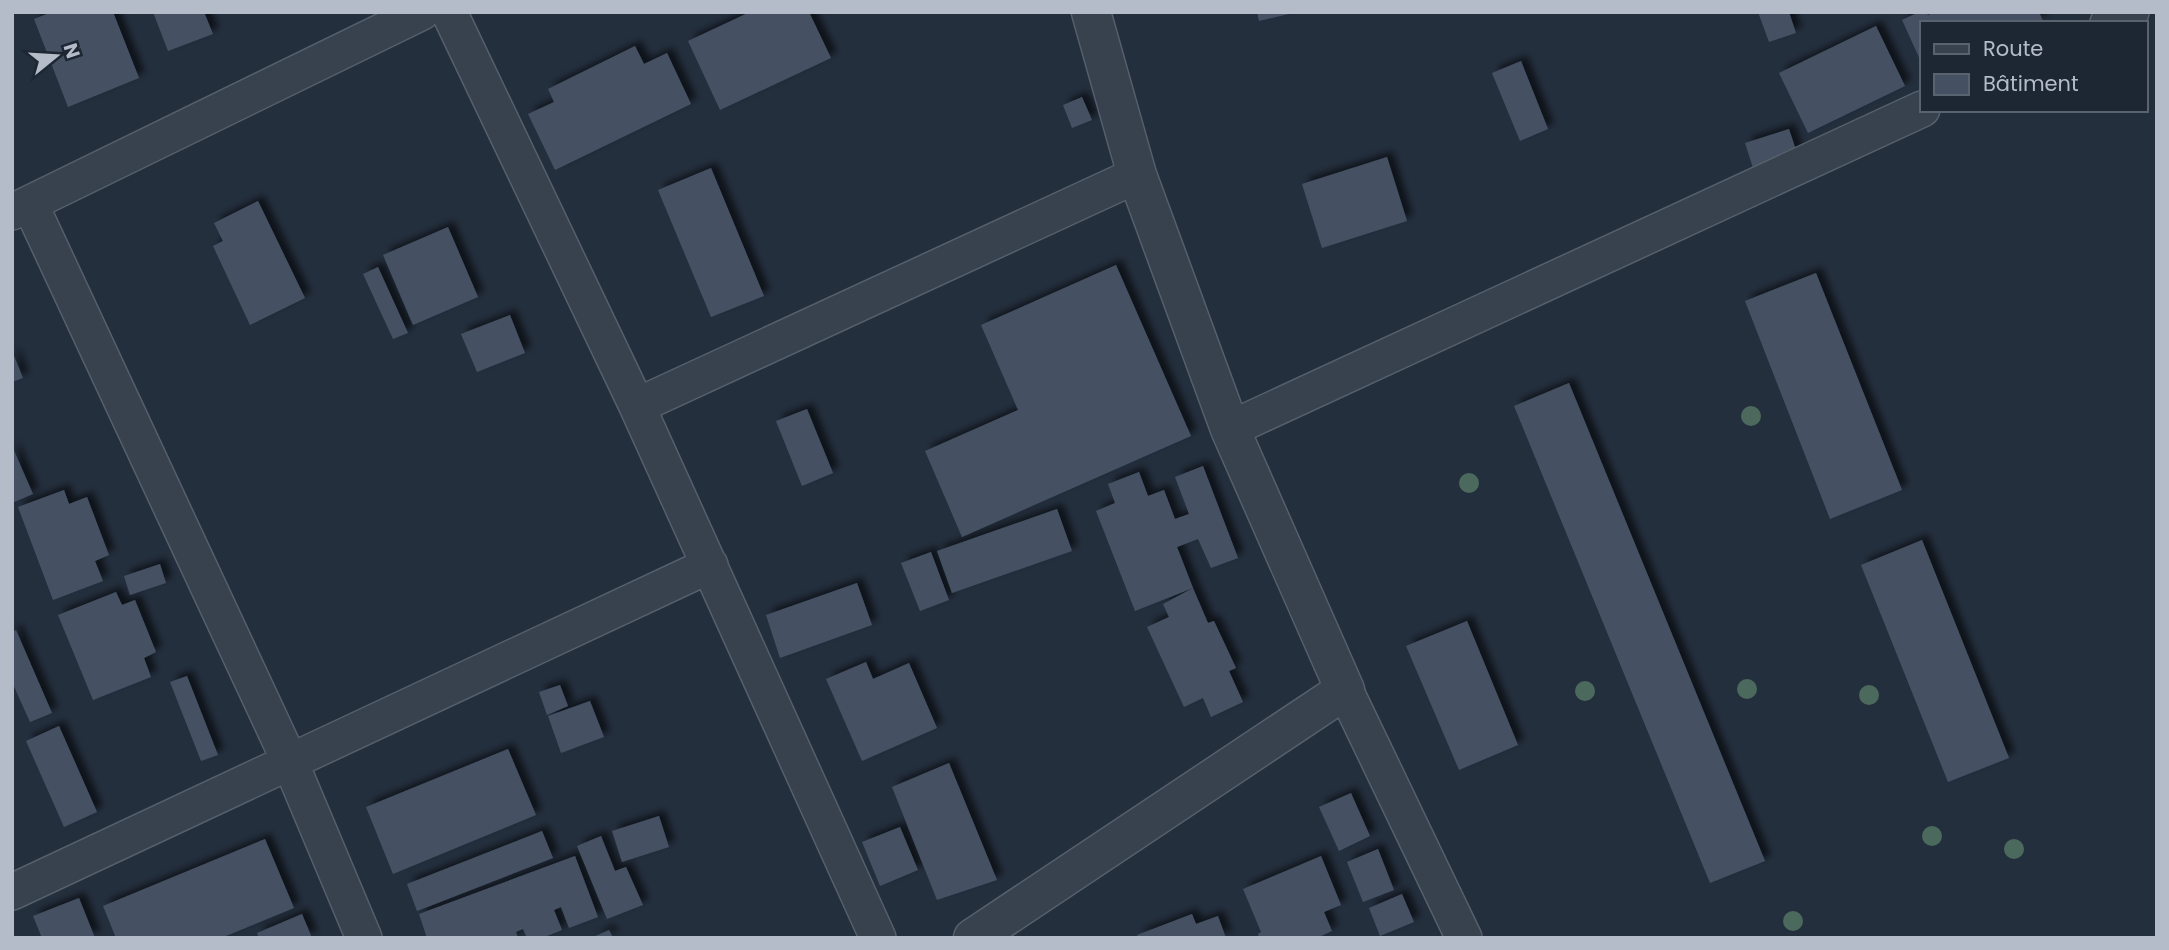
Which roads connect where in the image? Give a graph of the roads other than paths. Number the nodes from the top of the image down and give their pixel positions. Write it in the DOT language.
graph roads {
  1 [pos="422,12"];
  2 [pos="449,12"];
  3 [pos="1091,12"];
  4 [pos="2131,12"];
  5 [pos="2112,21"];
  6 [pos="1920,110"];
  7 [pos="1137,175"];
  8 [pos="21,208"];
  9 [pos="637,406"];
  10 [pos="1230,429"];
  11 [pos="710,565"];
  12 [pos="1345,690"];
  13 [pos="290,762"];
  14 [pos="12,892"];
  15 [pos="364,938"];
  16 [pos="878,938"];
  17 [pos="973,938"];
  18 [pos="1464,938"];
  1 -- 8 [label="street"];
  2 -- 9 [label="street"];
  3 -- 7 [label="street"];
  4 -- 5 [label="street"];
  6 -- 10 [label="street"];
  7 -- 9 [label="street"];
  7 -- 10 [label="street"];
  8 -- 13 [label="street"];
  9 -- 11 [label="street"];
  10 -- 12 [label="street"];
  11 -- 13 [label="street"];
  11 -- 16 [label="street"];
  12 -- 17 [label="street"];
  12 -- 18 [label="street"];
  13 -- 14 [label="street"];
  13 -- 15 [label="street"];
}
